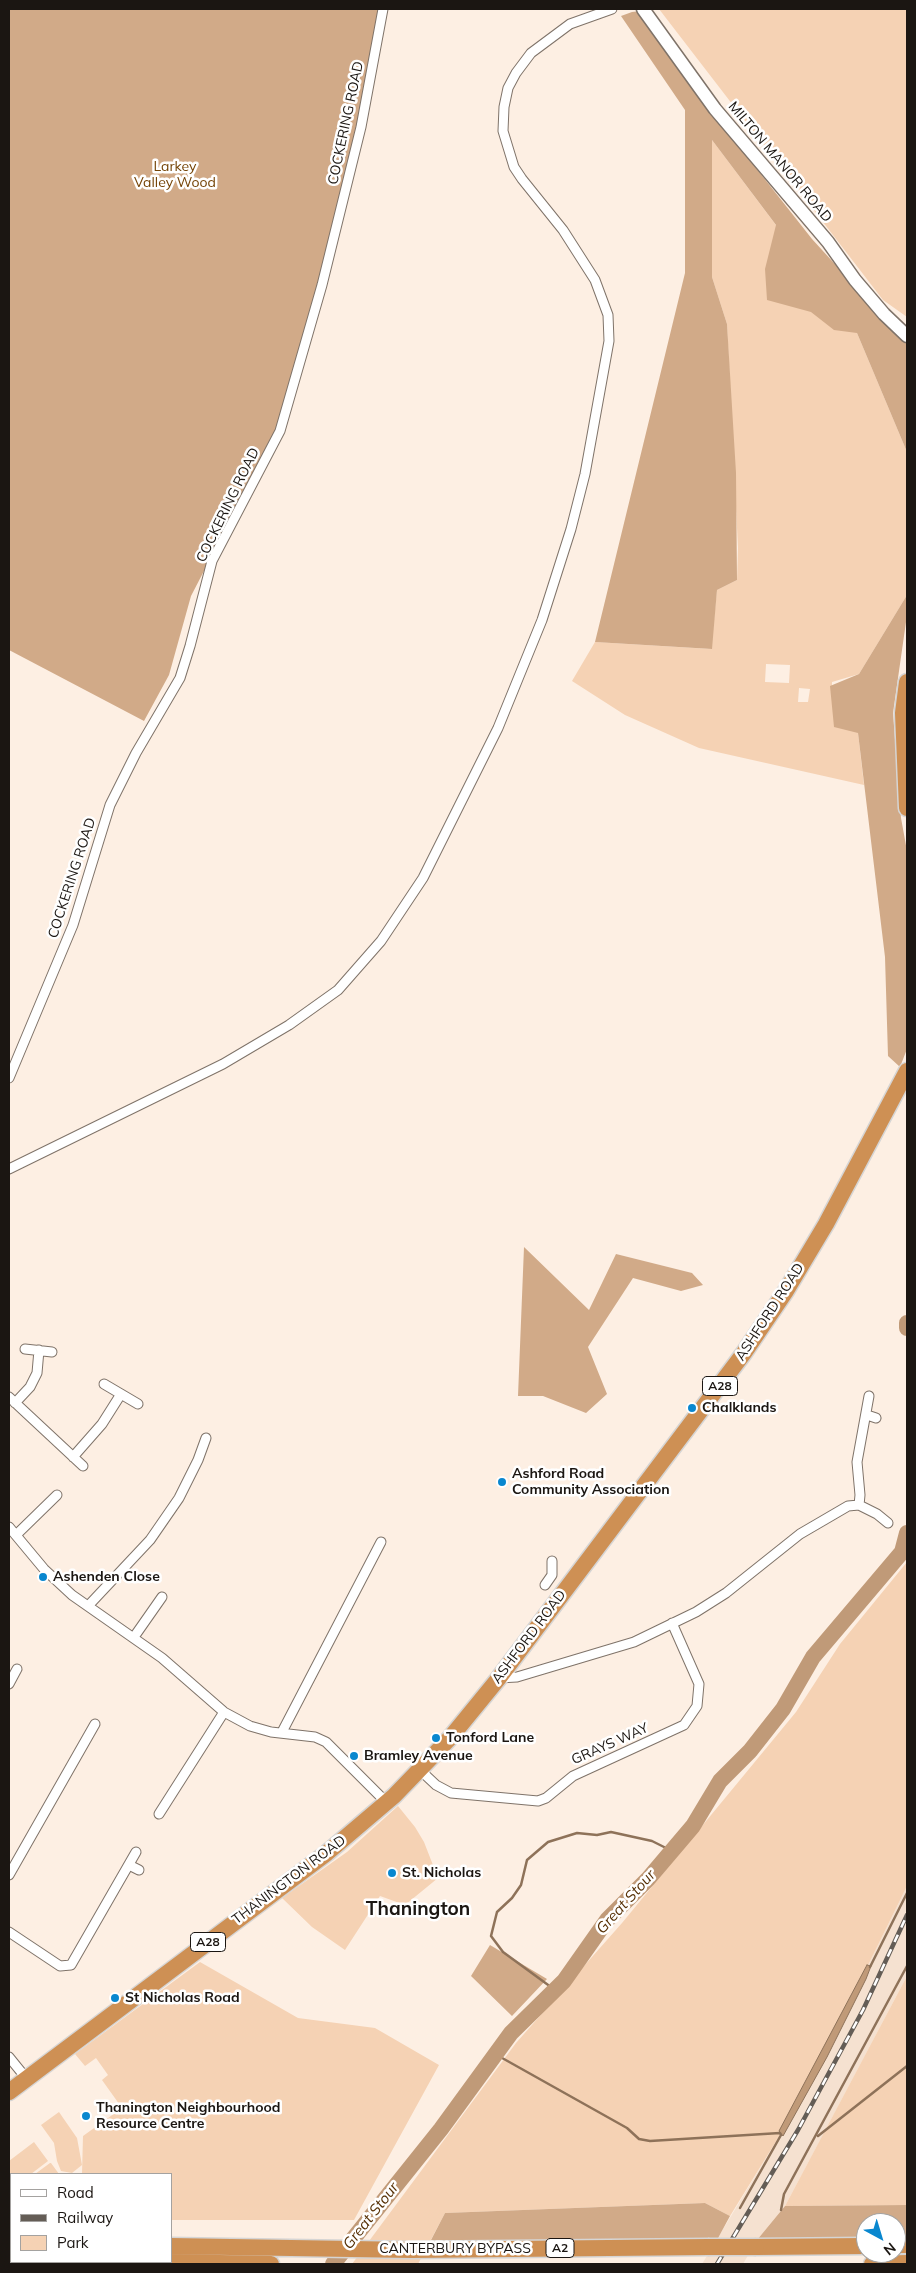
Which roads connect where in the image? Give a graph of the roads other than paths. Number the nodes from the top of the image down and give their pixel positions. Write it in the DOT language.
graph roads {
  1 [pos="383,9"];
  2 [pos="612,9"];
  3 [pos="643,9"];
  4 [pos="905,332"];
  5 [pos="907,682"];
  6 [pos="907,808"];
  7 [pos="907,1071"];
  8 [pos="9,1078"];
  9 [pos="9,1169"];
  10 [pos="25,1349"];
  11 [pos="39,1350"];
  12 [pos="52,1352"];
  13 [pos="104,1384"];
  14 [pos="120,1394"];
  15 [pos="869,1396"];
  16 [pos="12,1400"];
  17 [pos="138,1404"];
  18 [pos="867,1415"];
  19 [pos="876,1418"];
  20 [pos="206,1438"];
  21 [pos="73,1457"];
  22 [pos="83,1466"];
  23 [pos="57,1495"];
  24 [pos="859,1505"];
  25 [pos="888,1523"];
  26 [pos="9,1527"];
  27 [pos="16,1535"];
  28 [pos="381,1542"];
  29 [pos="552,1561"];
  30 [pos="545,1585"];
  31 [pos="162,1597"];
  32 [pos="88,1606"];
  33 [pos="672,1623"];
  34 [pos="134,1637"];
  35 [pos="15,1674"];
  36 [pos="499,1678"];
  37 [pos="9,1684"];
  38 [pos="224,1712"];
  39 [pos="95,1724"];
  40 [pos="282,1732"];
  41 [pos="420,1770"];
  42 [pos="386,1802"];
  43 [pos="159,1814"];
  44 [pos="136,1852"];
  45 [pos="129,1865"];
  46 [pos="139,1870"];
  47 [pos="9,1875"];
  48 [pos="9,1932"];
  49 [pos="9,2057"];
  50 [pos="26,2078"];
  51 [pos="9,2092"];
  52 [pos="172,2241"];
  53 [pos="172,2246"];
  54 [pos="856,2246"];
  55 [pos="214,2247"];
  56 [pos="172,2262"];
  57 [pos="907,2263"];
  58 [pos="271,2264"];
  59 [pos="872,2264"];
  1 -- 8 [label="street, COCKERING ROAD"];
  2 -- 9 [label="street"];
  3 -- 4 [label="street, MILTON MANOR ROAD"];
  5 -- 6 [label="highway"];
  7 -- 36 [label="highway, ASHFORD ROAD / A28"];
  10 -- 11 [label="street"];
  11 -- 12 [label="street"];
  11 -- 16 [label="street"];
  13 -- 14 [label="street"];
  14 -- 17 [label="street"];
  14 -- 21 [label="street"];
  15 -- 18 [label="street"];
  16 -- 21 [label="street"];
  18 -- 19 [label="street"];
  18 -- 24 [label="street"];
  20 -- 32 [label="street"];
  21 -- 22 [label="street"];
  23 -- 27 [label="street"];
  24 -- 25 [label="street"];
  24 -- 33 [label="street"];
  26 -- 27 [label="street"];
  27 -- 32 [label="street"];
  28 -- 40 [label="street"];
  29 -- 30 [label="street"];
  31 -- 34 [label="street"];
  32 -- 34 [label="street"];
  33 -- 36 [label="street"];
  33 -- 41 [label="street, GRAYS WAY"];
  34 -- 38 [label="street"];
  35 -- 37 [label="street"];
  36 -- 41 [label="highway, ASHFORD ROAD / A28"];
  38 -- 40 [label="street"];
  38 -- 43 [label="street"];
  39 -- 47 [label="street"];
  40 -- 42 [label="street"];
  41 -- 42 [label="highway, THANINGTON ROAD / A28"];
  42 -- 50 [label="highway, THANINGTON ROAD / A28"];
  44 -- 45 [label="street"];
  45 -- 46 [label="street"];
  45 -- 48 [label="street"];
  49 -- 50 [label="street"];
  50 -- 51 [label="highway, THANINGTON ROAD / A28"];
  52 -- 55 [label="highway, A2"];
  53 -- 55 [label="highway, CANTERBURY BYPASS / A2"];
  54 -- 55 [label="highway, CANTERBURY BYPASS / A2, bridge"];
  56 -- 58 [label="highway"];
  57 -- 59 [label="highway"];
}
